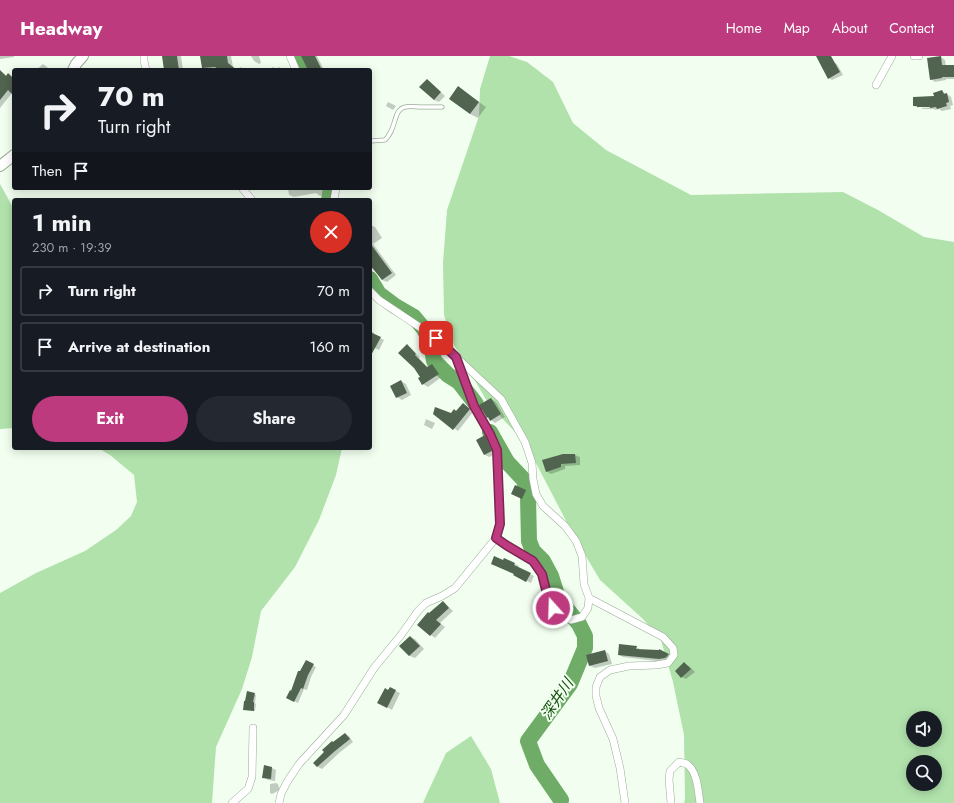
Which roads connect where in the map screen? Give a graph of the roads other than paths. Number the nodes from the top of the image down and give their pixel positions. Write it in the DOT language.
graph roads {
  1 [pos="83,56"];
  2 [pos="144,56"];
  3 [pos="290,56"];
  4 [pos="892,56"];
  5 [pos="914,56"];
  6 [pos="919,56"];
  7 [pos="74,68"];
  8 [pos="146,68"];
  9 [pos="295,68"];
  10 [pos="876,85"];
  11 [pos="442,107"];
  12 [pos="372,141"];
  13 [pos="12,157"];
  14 [pos="0,166"];
  15 [pos="244,190"];
  16 [pos="250,198"];
  17 [pos="372,293"];
  18 [pos="456,357"];
  19 [pos="496,538"];
  20 [pos="589,598"];
  21 [pos="253,728"];
  22 [pos="232,803"];
  23 [pos="279,803"];
  24 [pos="625,803"];
  25 [pos="671,803"];
  26 [pos="700,803"];
  1 -- 7 [label="street"];
  2 -- 8 [label="street"];
  3 -- 9 [label="street"];
  4 -- 10 [label="street"];
  5 -- 6 [label="street"];
  11 -- 12 [label="lane"];
  13 -- 14 [label="street"];
  15 -- 16 [label="street"];
  17 -- 18 [label="street"];
  18 -- 19 [label="street"];
  18 -- 20 [label="street"];
  19 -- 20 [label="street"];
  19 -- 23 [label="street"];
  20 -- 24 [label="street"];
  21 -- 22 [label="street"];
  25 -- 26 [label="street"];
}
